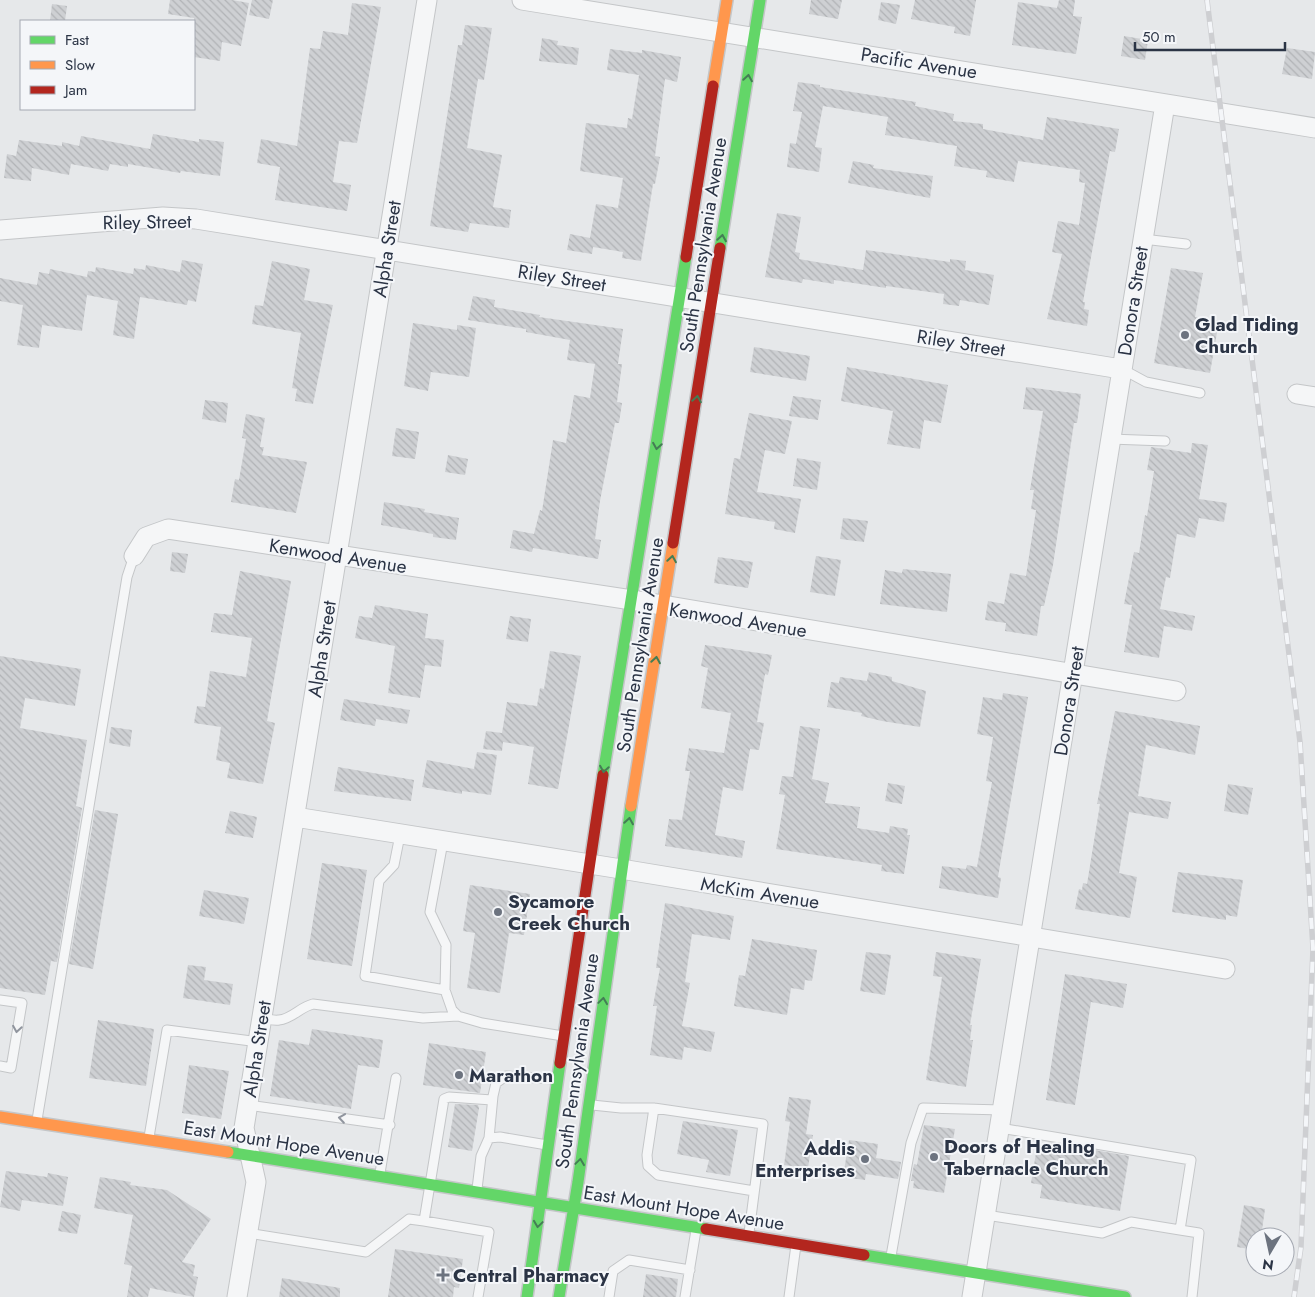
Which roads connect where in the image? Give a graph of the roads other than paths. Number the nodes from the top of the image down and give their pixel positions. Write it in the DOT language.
graph roads {
  1 [pos="427,0"];
  2 [pos="522,0"];
  3 [pos="727,0"];
  4 [pos="760,0"];
  5 [pos="722,31"];
  6 [pos="754,36"];
  7 [pos="1165,104"];
  8 [pos="1315,128"];
  9 [pos="0,230"];
  10 [pos="1143,239"];
  11 [pos="1186,244"];
  12 [pos="386,250"];
  13 [pos="681,297"];
  14 [pos="712,301"];
  15 [pos="1121,369"];
  16 [pos="1200,393"];
  17 [pos="1110,439"];
  18 [pos="1165,441"];
  19 [pos="134,556"];
  20 [pos="337,556"];
  21 [pos="632,600"];
  22 [pos="664,608"];
  23 [pos="1073,674"];
  24 [pos="1176,691"];
  25 [pos="295,817"];
  26 [pos="400,835"];
  27 [pos="442,842"];
  28 [pos="589,864"];
  29 [pos="621,869"];
  30 [pos="1030,937"];
  31 [pos="1225,969"];
  32 [pos="445,990"];
  33 [pos="0,1000"];
  34 [pos="458,1016"];
  35 [pos="263,1018"];
  36 [pos="564,1036"];
  37 [pos="259,1042"];
  38 [pos="0,1066"];
  39 [pos="396,1078"];
  40 [pos="558,1080"];
  41 [pos="492,1100"];
  42 [pos="589,1104"];
  43 [pos="248,1105"];
  44 [pos="654,1108"];
  45 [pos="0,1117"];
  46 [pos="1002,1119"];
  47 [pos="37,1123"];
  48 [pos="390,1125"];
  49 [pos="489,1138"];
  50 [pos="149,1140"];
  51 [pos="550,1146"];
  52 [pos="250,1155"];
  53 [pos="379,1176"];
  54 [pos="429,1184"];
  55 [pos="754,1191"];
  56 [pos="476,1192"];
  57 [pos="541,1204"];
  58 [pos="574,1208"];
  59 [pos="986,1214"];
  60 [pos="424,1221"];
  61 [pos="696,1227"];
  62 [pos="1180,1230"];
  63 [pos="248,1233"];
  64 [pos="748,1236"];
  65 [pos="796,1243"];
  66 [pos="891,1259"];
  67 [pos="690,1270"];
  68 [pos="976,1273"];
  69 [pos="238,1297"];
  70 [pos="478,1297"];
  71 [pos="527,1297"];
  72 [pos="559,1297"];
  73 [pos="609,1297"];
  74 [pos="685,1297"];
  75 [pos="788,1297"];
  76 [pos="972,1297"];
  77 [pos="1125,1297"];
  78 [pos="1192,1297"];
  1 -- 12 [label="street, Alpha Street"];
  2 -- 5 [label="street, Pacific Avenue"];
  3 -- 5 [label="main road, South Pennsylvania Avenue"];
  4 -- 6 [label="main road, South Pennsylvania Avenue"];
  5 -- 6 [label="street, Pacific Avenue"];
  5 -- 13 [label="main road, South Pennsylvania Avenue"];
  6 -- 7 [label="street, Pacific Avenue"];
  14 -- 6 [label="main road, South Pennsylvania Avenue, one-way"];
  7 -- 8 [label="street, Pacific Avenue"];
  7 -- 10 [label="street, Donora Street"];
  9 -- 12 [label="street, Riley Street"];
  10 -- 11 [label="lane"];
  10 -- 15 [label="street, Donora Street"];
  12 -- 13 [label="street, Riley Street"];
  12 -- 20 [label="street, Alpha Street"];
  13 -- 14 [label="street, Riley Street"];
  13 -- 21 [label="main road, South Pennsylvania Avenue, one-way"];
  14 -- 15 [label="street, Riley Street"];
  22 -- 14 [label="main road, South Pennsylvania Avenue, one-way"];
  15 -- 16 [label="lane"];
  15 -- 17 [label="street, Donora Street"];
  17 -- 18 [label="lane"];
  17 -- 23 [label="street, Donora Street"];
  19 -- 20 [label="street, Kenwood Avenue"];
  19 -- 47 [label="lane"];
  20 -- 21 [label="street, Kenwood Avenue"];
  20 -- 25 [label="street, Alpha Street"];
  21 -- 22 [label="street, Kenwood Avenue"];
  21 -- 28 [label="main road, South Pennsylvania Avenue, one-way"];
  22 -- 23 [label="street, Kenwood Avenue"];
  29 -- 22 [label="main road, South Pennsylvania Avenue, one-way"];
  23 -- 24 [label="street, Kenwood Avenue"];
  23 -- 30 [label="street, Donora Street"];
  25 -- 26 [label="street, McKim Avenue"];
  25 -- 35 [label="street, Alpha Street"];
  26 -- 27 [label="street, McKim Avenue"];
  26 -- 32 [label="lane"];
  27 -- 28 [label="street, McKim Avenue"];
  27 -- 32 [label="lane"];
  28 -- 29 [label="street, McKim Avenue"];
  28 -- 36 [label="main road, South Pennsylvania Avenue"];
  29 -- 30 [label="street, McKim Avenue"];
  42 -- 29 [label="main road, South Pennsylvania Avenue, one-way"];
  30 -- 31 [label="street, McKim Avenue"];
  30 -- 46 [label="street, Donora Street"];
  32 -- 34 [label="lane"];
  33 -- 38 [label="lane, one-way"];
  34 -- 35 [label="lane"];
  34 -- 36 [label="lane"];
  35 -- 37 [label="street, Alpha Street"];
  36 -- 40 [label="main road, South Pennsylvania Avenue"];
  37 -- 43 [label="street, Alpha Street"];
  37 -- 50 [label="lane"];
  39 -- 48 [label="lane"];
  40 -- 41 [label="lane"];
  40 -- 51 [label="main road, South Pennsylvania Avenue"];
  41 -- 49 [label="lane"];
  41 -- 54 [label="lane"];
  42 -- 44 [label="lane"];
  58 -- 42 [label="main road, South Pennsylvania Avenue, one-way"];
  48 -- 43 [label="lane, one-way"];
  43 -- 52 [label="street, Alpha Street"];
  44 -- 55 [label="lane"];
  44 -- 55 [label="lane"];
  45 -- 47 [label="main road, East Mount Hope Avenue"];
  46 -- 59 [label="street, Donora Street"];
  46 -- 62 [label="lane"];
  46 -- 66 [label="lane"];
  47 -- 50 [label="main road, East Mount Hope Avenue"];
  48 -- 53 [label="lane"];
  49 -- 51 [label="lane"];
  49 -- 56 [label="lane"];
  50 -- 52 [label="main road, East Mount Hope Avenue"];
  51 -- 57 [label="main road, South Pennsylvania Avenue"];
  52 -- 53 [label="main road, East Mount Hope Avenue"];
  52 -- 63 [label="street, Alpha Street"];
  53 -- 54 [label="main road, East Mount Hope Avenue"];
  54 -- 56 [label="main road, East Mount Hope Avenue"];
  54 -- 60 [label="lane"];
  55 -- 64 [label="lane"];
  56 -- 57 [label="main road, East Mount Hope Avenue"];
  57 -- 58 [label="main road, East Mount Hope Avenue"];
  57 -- 71 [label="main road, South Pennsylvania Avenue, one-way"];
  58 -- 61 [label="main road, East Mount Hope Avenue"];
  58 -- 72 [label="main road, South Pennsylvania Avenue"];
  59 -- 62 [label="lane"];
  59 -- 68 [label="street, Donora Street"];
  60 -- 63 [label="lane"];
  60 -- 70 [label="lane"];
  61 -- 64 [label="main road, East Mount Hope Avenue"];
  61 -- 67 [label="lane"];
  62 -- 78 [label="lane"];
  63 -- 69 [label="street, Alpha Street"];
  64 -- 65 [label="main road, East Mount Hope Avenue"];
  65 -- 66 [label="main road, East Mount Hope Avenue"];
  65 -- 75 [label="lane"];
  66 -- 68 [label="main road, East Mount Hope Avenue"];
  67 -- 73 [label="lane"];
  67 -- 74 [label="lane"];
  68 -- 76 [label="street, Donora Street"];
  68 -- 77 [label="main road, East Mount Hope Avenue"];
}
